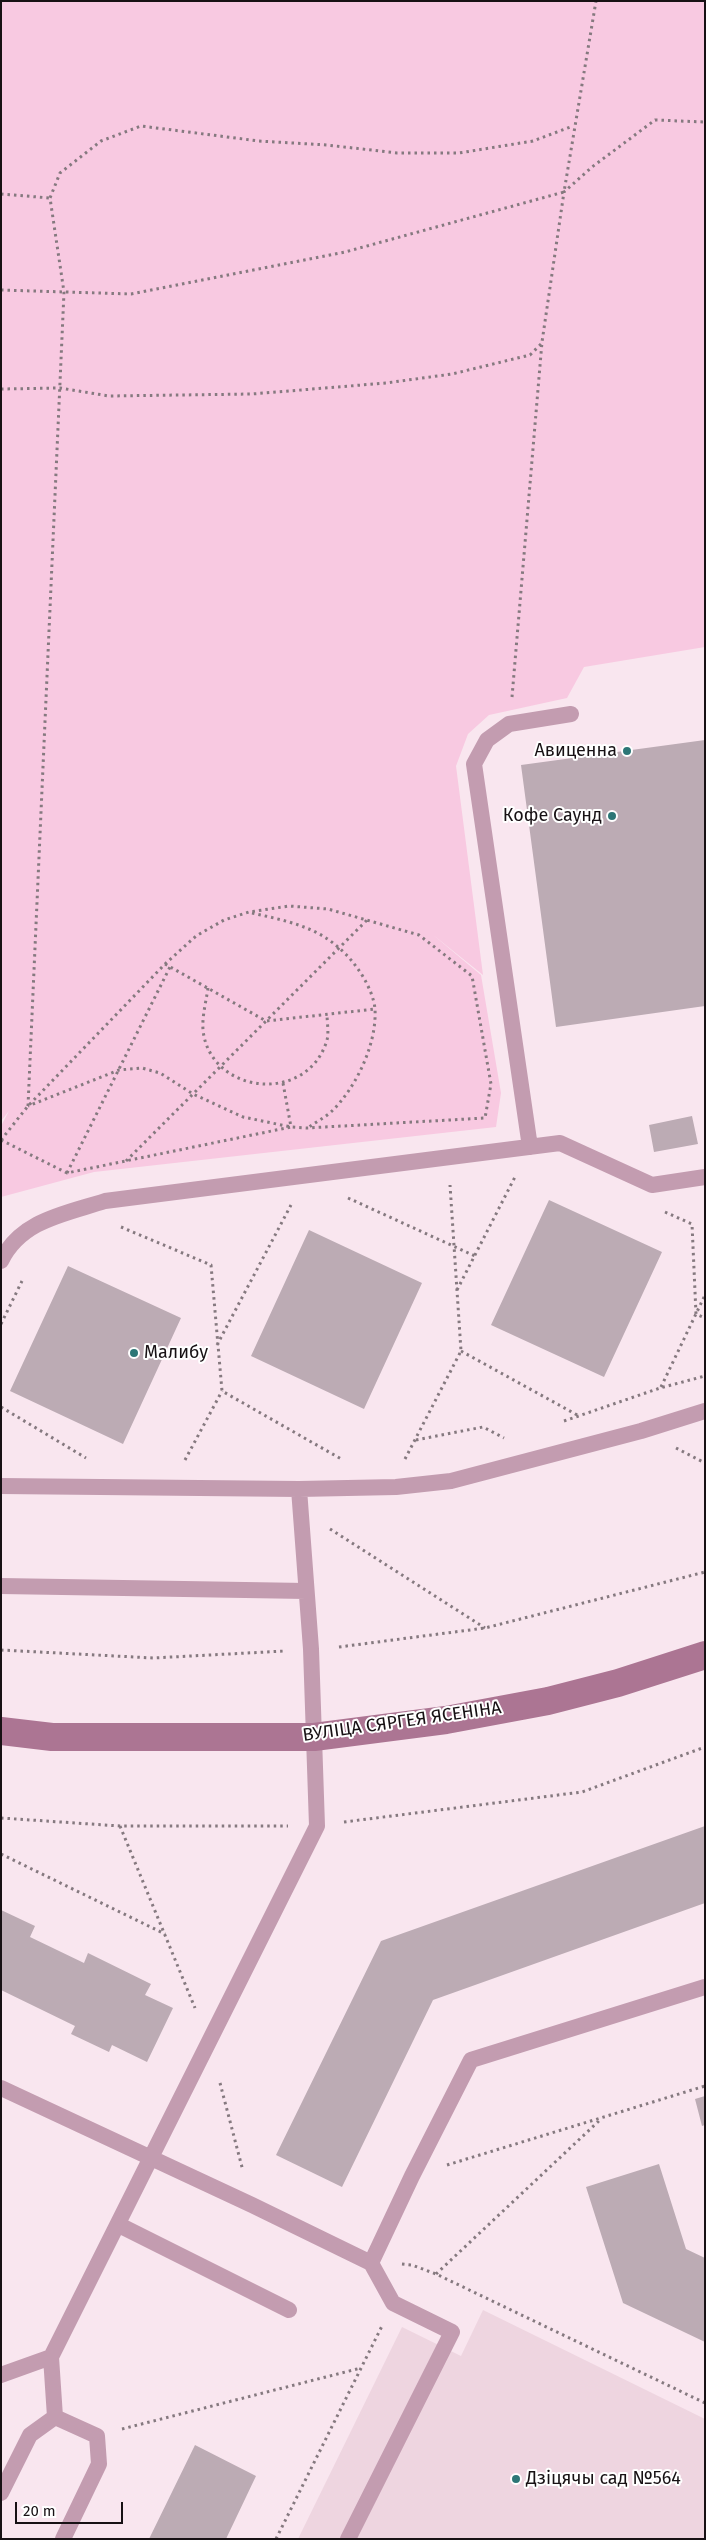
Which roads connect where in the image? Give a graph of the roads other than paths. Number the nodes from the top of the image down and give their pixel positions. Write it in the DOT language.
graph roads {
  1 [pos="571,714"];
  2 [pos="530,1147"];
  3 [pos="705,1177"];
  4 [pos="1,1261"];
  5 [pos="705,1411"];
  6 [pos="1,1486"];
  7 [pos="299,1489"];
  8 [pos="1,1586"];
  9 [pos="306,1591"];
  10 [pos="705,1655"];
  11 [pos="1,1731"];
  12 [pos="314,1737"];
  13 [pos="705,1987"];
  14 [pos="1,2088"];
  15 [pos="151,2157"];
  16 [pos="119,2225"];
  17 [pos="371,2263"];
  18 [pos="289,2310"];
  19 [pos="51,2357"];
  20 [pos="1,2376"];
  21 [pos="55,2417"];
  22 [pos="1,2493"];
  23 [pos="62,2539"];
  24 [pos="348,2539"];
  1 -- 2 [label="lane"];
  2 -- 3 [label="lane"];
  2 -- 4 [label="lane"];
  5 -- 7 [label="lane"];
  6 -- 7 [label="lane"];
  7 -- 9 [label="lane"];
  8 -- 9 [label="lane"];
  9 -- 12 [label="lane"];
  10 -- 12 [label="main road, ВУЛІЦА СЯРГЕЯ ЯСЕНІНА"];
  11 -- 12 [label="main road, ВУЛІЦА СЯРГЕЯ ЯСЕНІНА"];
  12 -- 15 [label="lane"];
  13 -- 17 [label="lane"];
  14 -- 15 [label="lane"];
  15 -- 16 [label="lane"];
  15 -- 17 [label="lane"];
  16 -- 18 [label="lane"];
  16 -- 19 [label="lane"];
  17 -- 24 [label="lane"];
  19 -- 20 [label="lane"];
  19 -- 21 [label="lane"];
  21 -- 22 [label="lane"];
  21 -- 23 [label="lane"];
}
